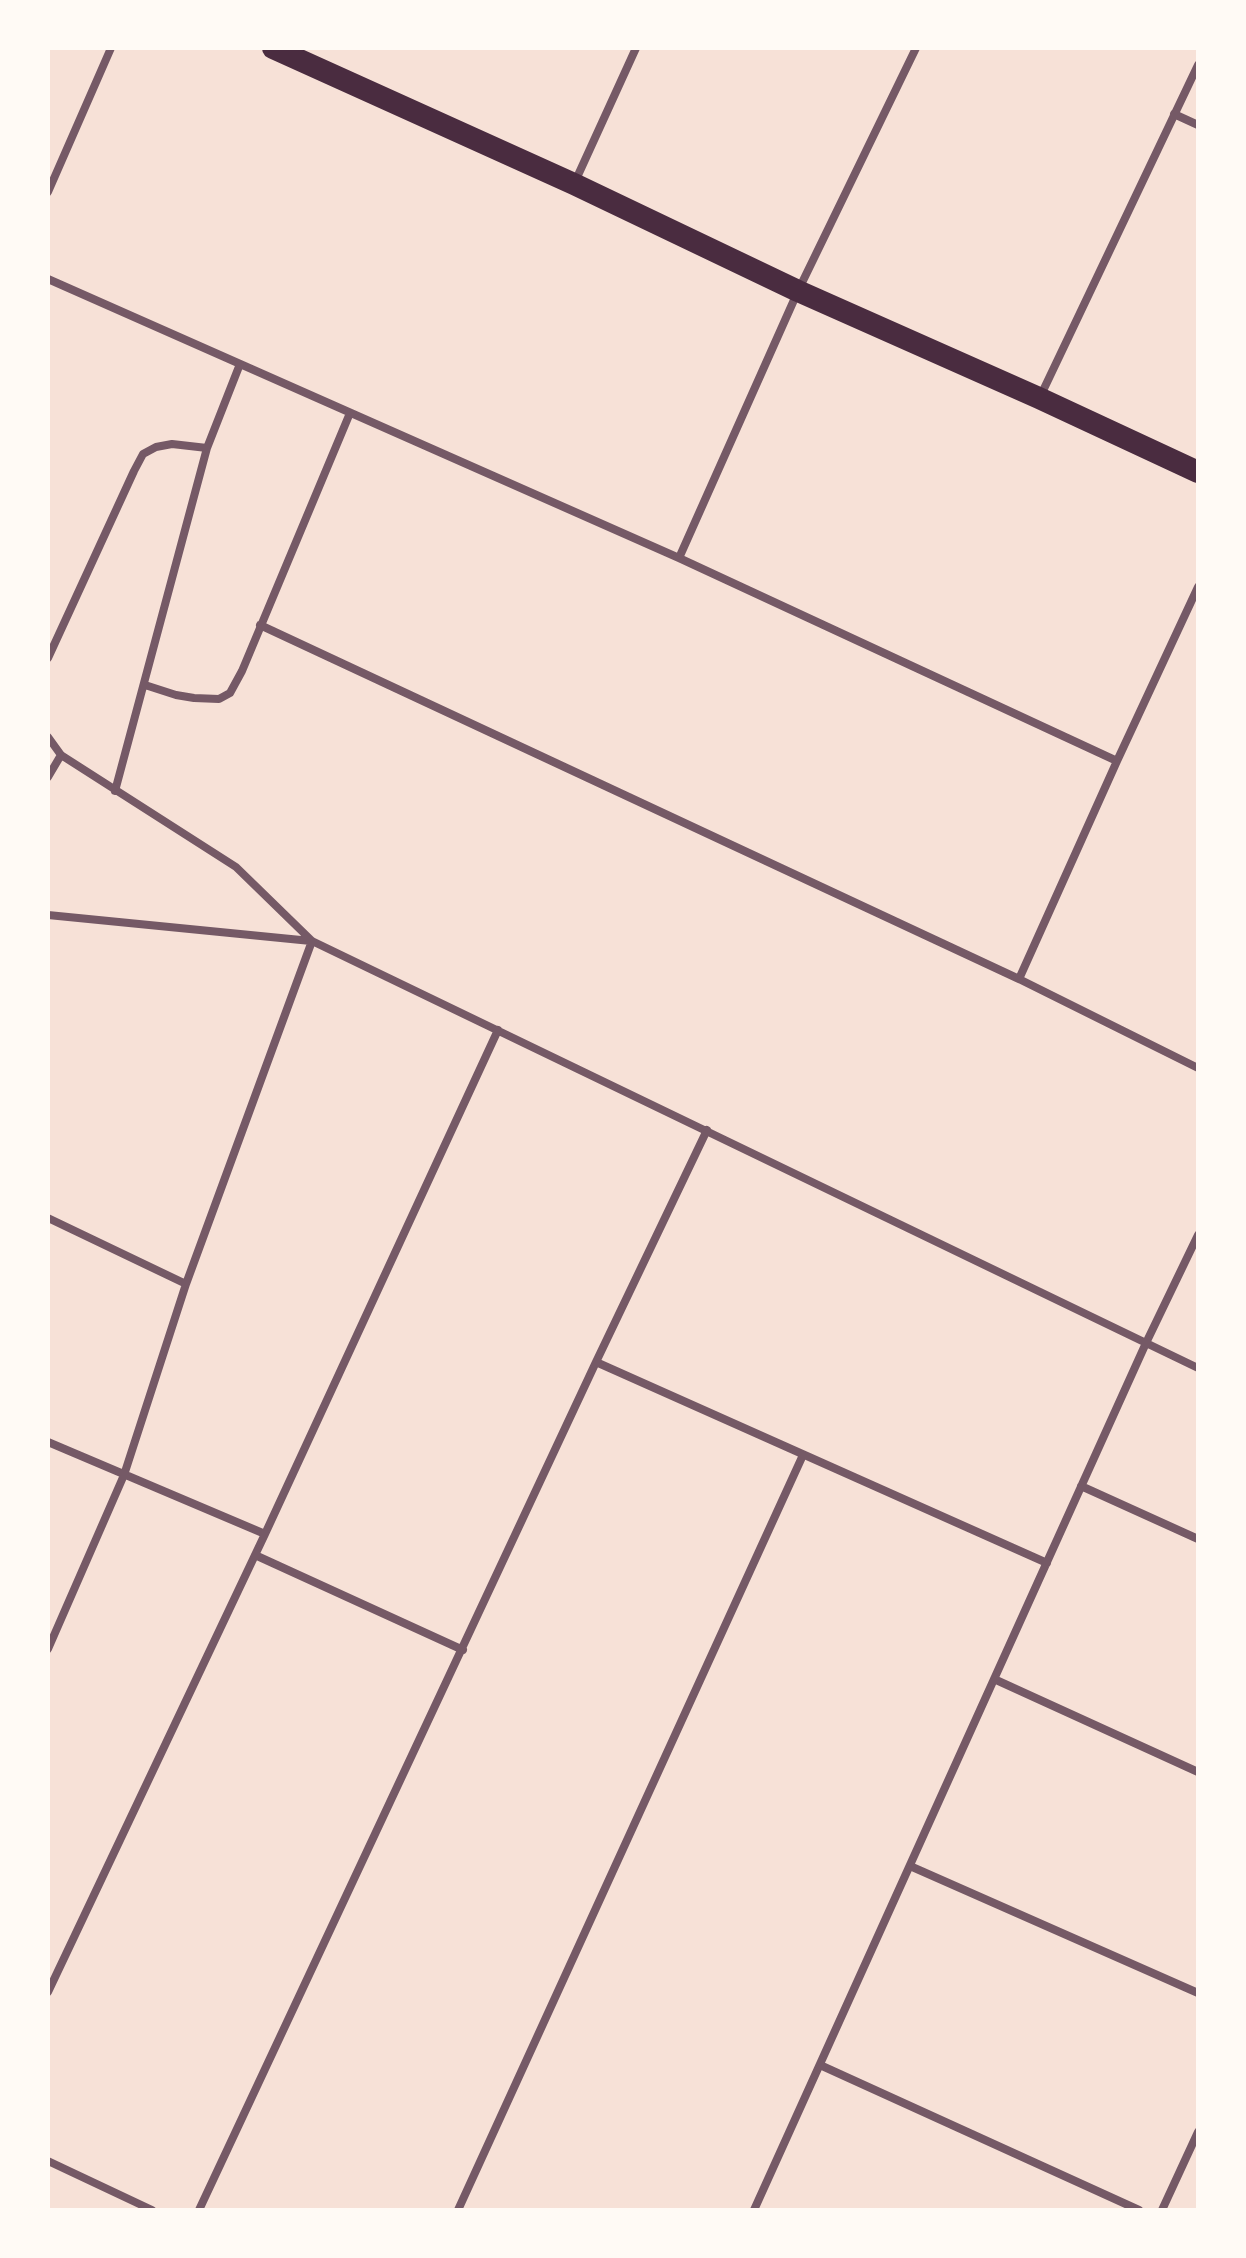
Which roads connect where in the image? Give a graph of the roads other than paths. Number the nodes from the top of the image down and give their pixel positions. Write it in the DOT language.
graph roads {
  1 [pos="111,48"];
  2 [pos="273,48"];
  3 [pos="636,48"];
  4 [pos="916,48"];
  5 [pos="1198,65"];
  6 [pos="1174,114"];
  7 [pos="1198,125"];
  8 [pos="574,184"];
  9 [pos="48,192"];
  10 [pos="48,279"];
  11 [pos="798,291"];
  12 [pos="240,364"];
  13 [pos="1039,398"];
  14 [pos="350,413"];
  15 [pos="207,448"];
  16 [pos="1198,472"];
  17 [pos="679,558"];
  18 [pos="1198,587"];
  19 [pos="260,625"];
  20 [pos="48,658"];
  21 [pos="145,685"];
  22 [pos="48,737"];
  23 [pos="61,755"];
  24 [pos="1117,761"];
  25 [pos="48,777"];
  26 [pos="115,791"];
  27 [pos="48,915"];
  28 [pos="312,941"];
  29 [pos="1019,979"];
  30 [pos="498,1030"];
  31 [pos="1198,1068"];
  32 [pos="707,1130"];
  33 [pos="48,1218"];
  34 [pos="1198,1235"];
  35 [pos="186,1284"];
  36 [pos="1146,1343"];
  37 [pos="596,1362"];
  38 [pos="1198,1368"];
  39 [pos="48,1442"];
  40 [pos="803,1455"];
  41 [pos="124,1475"];
  42 [pos="1081,1486"];
  43 [pos="265,1534"];
  44 [pos="1198,1539"];
  45 [pos="255,1555"];
  46 [pos="1047,1563"];
  47 [pos="48,1649"];
  48 [pos="463,1650"];
  49 [pos="994,1679"];
  50 [pos="1198,1772"];
  51 [pos="910,1866"];
  52 [pos="48,1992"];
  53 [pos="1198,1993"];
  54 [pos="820,2065"];
  55 [pos="1198,2132"];
  56 [pos="48,2161"];
  57 [pos="152,2210"];
  58 [pos="199,2210"];
  59 [pos="458,2210"];
  60 [pos="754,2210"];
  61 [pos="1139,2210"];
  62 [pos="1162,2210"];
  1 -- 9 [label="street"];
  2 -- 8 [label="highway"];
  3 -- 8 [label="street"];
  4 -- 11 [label="street"];
  5 -- 6 [label="street"];
  6 -- 7 [label="street"];
  6 -- 13 [label="street"];
  8 -- 11 [label="highway"];
  10 -- 12 [label="street"];
  11 -- 13 [label="highway"];
  11 -- 17 [label="street"];
  12 -- 14 [label="street"];
  12 -- 15 [label="street"];
  13 -- 16 [label="highway"];
  14 -- 17 [label="street"];
  14 -- 19 [label="street"];
  15 -- 20 [label="street"];
  15 -- 21 [label="street"];
  17 -- 24 [label="street"];
  18 -- 24 [label="street"];
  19 -- 21 [label="street"];
  19 -- 29 [label="street"];
  21 -- 26 [label="street"];
  22 -- 23 [label="street"];
  23 -- 25 [label="street"];
  23 -- 26 [label="street"];
  24 -- 29 [label="street"];
  26 -- 28 [label="street"];
  27 -- 28 [label="street"];
  28 -- 30 [label="street"];
  28 -- 35 [label="street"];
  29 -- 31 [label="street"];
  30 -- 32 [label="street"];
  30 -- 43 [label="street"];
  32 -- 36 [label="street"];
  32 -- 37 [label="street"];
  33 -- 35 [label="street"];
  34 -- 36 [label="street"];
  35 -- 41 [label="street"];
  36 -- 38 [label="street"];
  36 -- 42 [label="street"];
  37 -- 40 [label="street"];
  37 -- 48 [label="street"];
  39 -- 41 [label="street"];
  40 -- 46 [label="street"];
  40 -- 59 [label="street"];
  41 -- 43 [label="street"];
  41 -- 47 [label="street"];
  42 -- 44 [label="street"];
  42 -- 46 [label="street"];
  43 -- 45 [label="street"];
  45 -- 48 [label="street"];
  45 -- 52 [label="street"];
  46 -- 49 [label="street"];
  48 -- 58 [label="street"];
  49 -- 50 [label="street"];
  49 -- 51 [label="street"];
  51 -- 53 [label="street"];
  51 -- 54 [label="street"];
  54 -- 60 [label="street"];
  54 -- 61 [label="street"];
  55 -- 62 [label="street"];
  56 -- 57 [label="street"];
}
